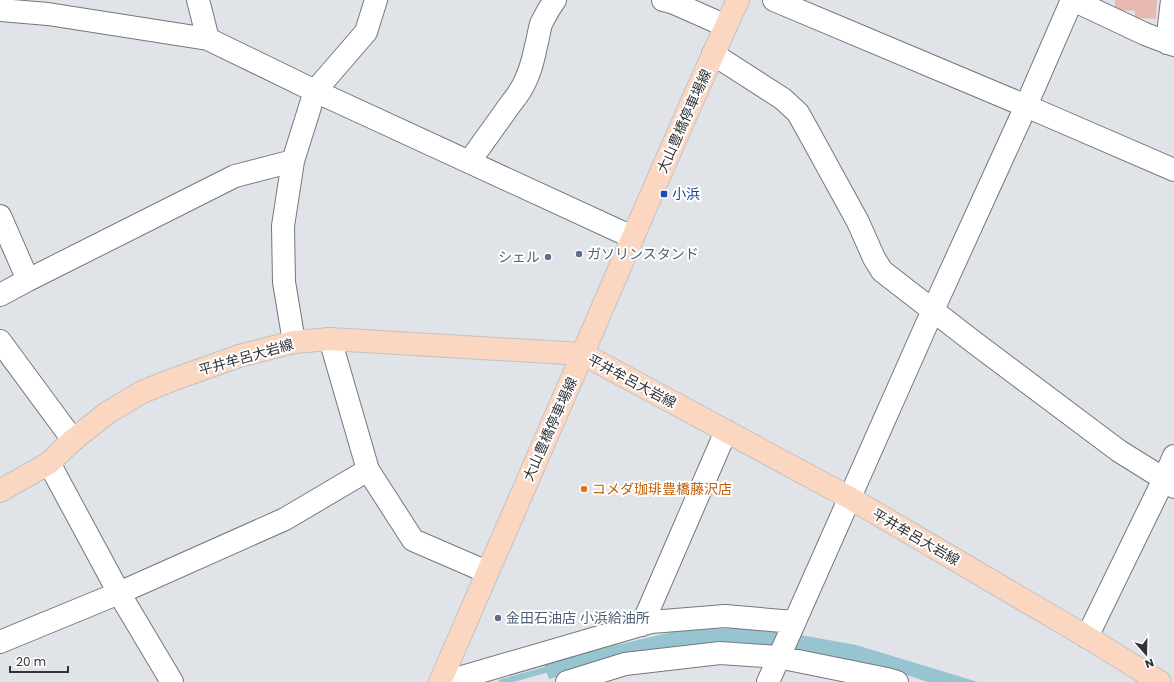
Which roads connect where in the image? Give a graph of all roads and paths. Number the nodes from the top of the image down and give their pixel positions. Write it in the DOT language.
graph roads {
  1 [pos="198,0"];
  2 [pos="376,0"];
  3 [pos="555,0"];
  4 [pos="663,0"];
  5 [pos="738,0"];
  6 [pos="774,0"];
  7 [pos="1072,0"];
  8 [pos="1172,0"];
  9 [pos="0,10"];
  10 [pos="726,26"];
  11 [pos="208,39"];
  12 [pos="1171,44"];
  13 [pos="713,54"];
  14 [pos="315,91"];
  15 [pos="1026,106"];
  16 [pos="293,161"];
  17 [pos="469,162"];
  18 [pos="1174,170"];
  19 [pos="0,216"];
  20 [pos="632,237"];
  21 [pos="28,280"];
  22 [pos="0,295"];
  23 [pos="933,310"];
  24 [pos="330,339"];
  25 [pos="0,342"];
  26 [pos="294,342"];
  27 [pos="583,354"];
  28 [pos="726,431"];
  29 [pos="73,440"];
  30 [pos="1174,456"];
  31 [pos="49,463"];
  32 [pos="368,470"];
  33 [pos="1169,483"];
  34 [pos="0,491"];
  35 [pos="850,498"];
  36 [pos="487,572"];
  37 [pos="119,593"];
  38 [pos="794,622"];
  39 [pos="642,625"];
  40 [pos="1087,637"];
  41 [pos="0,642"];
  42 [pos="778,657"];
  43 [pos="621,673"];
  44 [pos="890,681"];
  45 [pos="172,682"];
  46 [pos="440,682"];
  47 [pos="445,682"];
  48 [pos="568,682"];
  49 [pos="768,682"];
  50 [pos="1160,682"];
  1 -- 11 [label="street"];
  2 -- 14 [label="street"];
  3 -- 17 [label="street"];
  4 -- 10 [label="street"];
  5 -- 10 [label="main road, 大山豊橋停車場線"];
  6 -- 15 [label="street"];
  7 -- 12 [label="street"];
  7 -- 15 [label="street"];
  8 -- 12 [label="street"];
  9 -- 11 [label="street"];
  10 -- 13 [label="main road, 大山豊橋停車場線"];
  11 -- 14 [label="street"];
  13 -- 20 [label="main road, 大山豊橋停車場線"];
  13 -- 23 [label="street"];
  14 -- 16 [label="street"];
  14 -- 17 [label="street"];
  15 -- 18 [label="street"];
  15 -- 23 [label="street"];
  16 -- 21 [label="street"];
  16 -- 26 [label="street"];
  17 -- 20 [label="street"];
  19 -- 21 [label="street"];
  20 -- 27 [label="main road, 大山豊橋停車場線"];
  21 -- 22 [label="street"];
  23 -- 33 [label="street"];
  23 -- 35 [label="street"];
  24 -- 26 [label="main road, 平井牟呂大岩線"];
  24 -- 27 [label="main road, 平井牟呂大岩線"];
  24 -- 32 [label="street"];
  25 -- 29 [label="street"];
  26 -- 29 [label="main road, 平井牟呂大岩線"];
  27 -- 28 [label="main road, 平井牟呂大岩線"];
  27 -- 36 [label="main road, 大山豊橋停車場線"];
  28 -- 35 [label="main road, 平井牟呂大岩線"];
  28 -- 39 [label="street"];
  29 -- 31 [label="main road, 平井牟呂大岩線"];
  30 -- 33 [label="street"];
  31 -- 34 [label="main road, 平井牟呂大岩線"];
  31 -- 37 [label="street"];
  32 -- 36 [label="street"];
  32 -- 37 [label="street"];
  33 -- 40 [label="street"];
  35 -- 38 [label="street"];
  35 -- 40 [label="main road, 平井牟呂大岩線"];
  36 -- 46 [label="main road, 大山豊橋停車場線"];
  37 -- 41 [label="street"];
  37 -- 45 [label="street"];
  38 -- 39 [label="street"];
  38 -- 42 [label="street"];
  39 -- 47 [label="street"];
  40 -- 50 [label="main road, 平井牟呂大岩線"];
  42 -- 43 [label="street"];
  42 -- 44 [label="street"];
  42 -- 49 [label="street"];
  43 -- 48 [label="street"];
}
